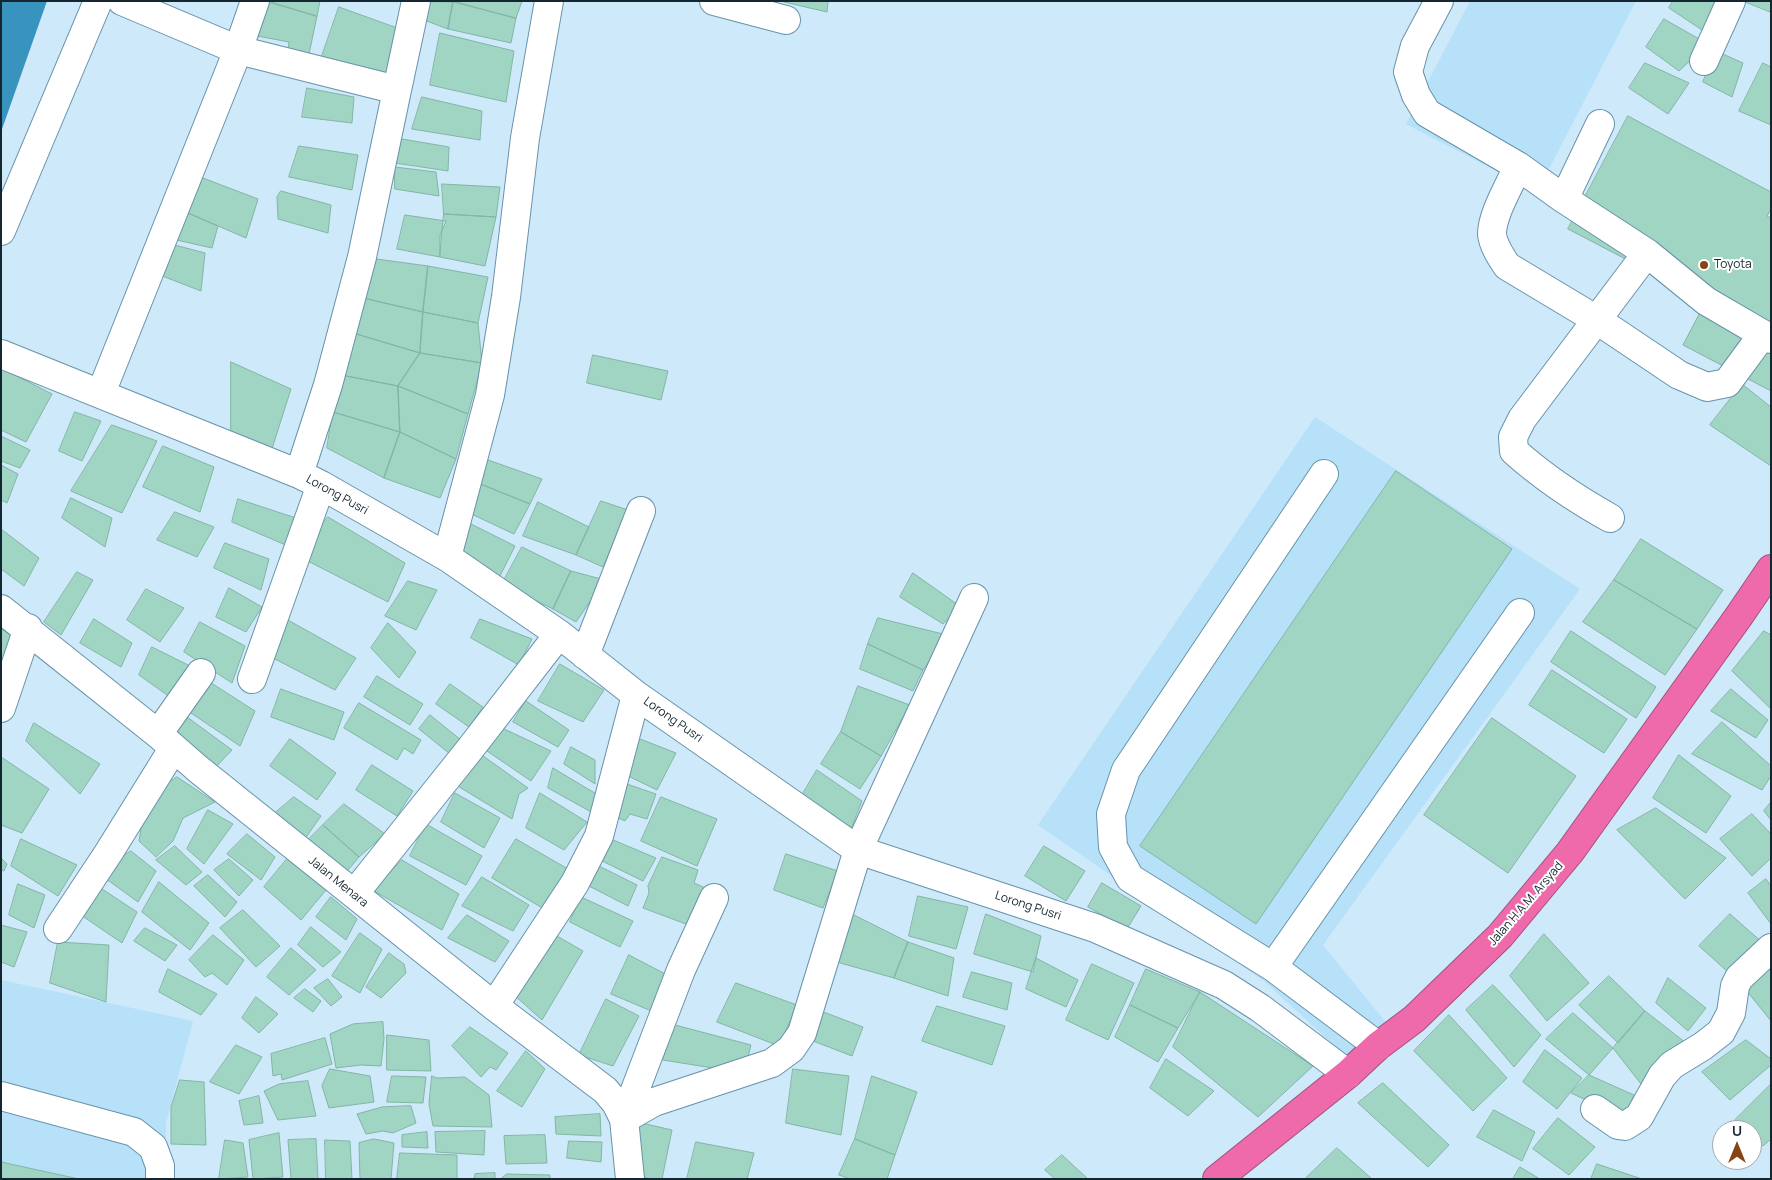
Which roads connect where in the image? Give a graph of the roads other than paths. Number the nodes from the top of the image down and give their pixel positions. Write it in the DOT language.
graph roads {
  1 [pos="98,1"];
  2 [pos="122,1"];
  3 [pos="255,1"];
  4 [pos="416,1"];
  5 [pos="549,1"];
  6 [pos="714,1"];
  7 [pos="1439,1"];
  8 [pos="1731,1"];
  9 [pos="786,20"];
  10 [pos="238,50"];
  11 [pos="1704,61"];
  12 [pos="397,90"];
  13 [pos="1600,124"];
  14 [pos="1518,166"];
  15 [pos="1564,199"];
  16 [pos="1,231"];
  17 [pos="1647,253"];
  18 [pos="1596,320"];
  19 [pos="1767,337"];
  20 [pos="1,354"];
  21 [pos="100,392"];
  22 [pos="1324,474"];
  23 [pos="310,480"];
  24 [pos="641,512"];
  25 [pos="1610,518"];
  26 [pos="447,557"];
  27 [pos="1771,569"];
  28 [pos="974,598"];
  29 [pos="1,609"];
  30 [pos="1520,613"];
  31 [pos="28,628"];
  32 [pos="558,634"];
  33 [pos="585,655"];
  34 [pos="201,673"];
  35 [pos="252,679"];
  36 [pos="636,695"];
  37 [pos="1,708"];
  38 [pos="166,741"];
  39 [pos="858,850"];
  40 [pos="354,894"];
  41 [pos="714,898"];
  42 [pos="58,929"];
  43 [pos="1771,948"];
  44 [pos="1273,967"];
  45 [pos="494,1006"];
  46 [pos="1378,1046"];
  47 [pos="1348,1074"];
  48 [pos="1,1096"];
  49 [pos="1594,1109"];
  50 [pos="624,1119"];
  51 [pos="160,1179"];
  52 [pos="630,1179"];
  53 [pos="1217,1179"];
  1 -- 16 [label="street"];
  2 -- 10 [label="street"];
  3 -- 10 [label="street"];
  4 -- 12 [label="street"];
  5 -- 26 [label="street"];
  6 -- 9 [label="street"];
  7 -- 14 [label="street"];
  8 -- 11 [label="street"];
  10 -- 12 [label="street"];
  10 -- 21 [label="street"];
  12 -- 23 [label="street"];
  13 -- 15 [label="street"];
  14 -- 15 [label="street"];
  14 -- 18 [label="street"];
  15 -- 17 [label="street"];
  17 -- 18 [label="street"];
  17 -- 19 [label="street"];
  18 -- 19 [label="street"];
  18 -- 25 [label="street"];
  20 -- 21 [label="street, Lorong Pusri"];
  21 -- 23 [label="street, Lorong Pusri"];
  22 -- 44 [label="street"];
  23 -- 26 [label="street, Lorong Pusri"];
  23 -- 35 [label="street"];
  24 -- 33 [label="street"];
  26 -- 32 [label="street, Lorong Pusri"];
  27 -- 46 [label="highway, Jalan H.A.M. Arsyad"];
  28 -- 39 [label="street"];
  29 -- 31 [label="street, Jalan Menara"];
  30 -- 44 [label="street"];
  31 -- 37 [label="street"];
  31 -- 38 [label="street, Jalan Menara"];
  32 -- 33 [label="street, Lorong Pusri"];
  32 -- 40 [label="street"];
  33 -- 36 [label="street, Lorong Pusri"];
  34 -- 38 [label="street"];
  36 -- 39 [label="street, Lorong Pusri"];
  36 -- 45 [label="street"];
  38 -- 40 [label="street, Jalan Menara"];
  38 -- 42 [label="street"];
  39 -- 47 [label="street, Lorong Pusri"];
  39 -- 50 [label="street"];
  40 -- 45 [label="street, Jalan Menara"];
  41 -- 50 [label="street"];
  43 -- 49 [label="street"];
  44 -- 46 [label="street"];
  45 -- 50 [label="street, Jalan Menara"];
  46 -- 47 [label="highway, Jalan H.A.M. Arsyad"];
  47 -- 53 [label="highway, Jalan H.A.M. Arsyad"];
  48 -- 51 [label="street"];
  50 -- 52 [label="street, Jalan Menara"];
}
